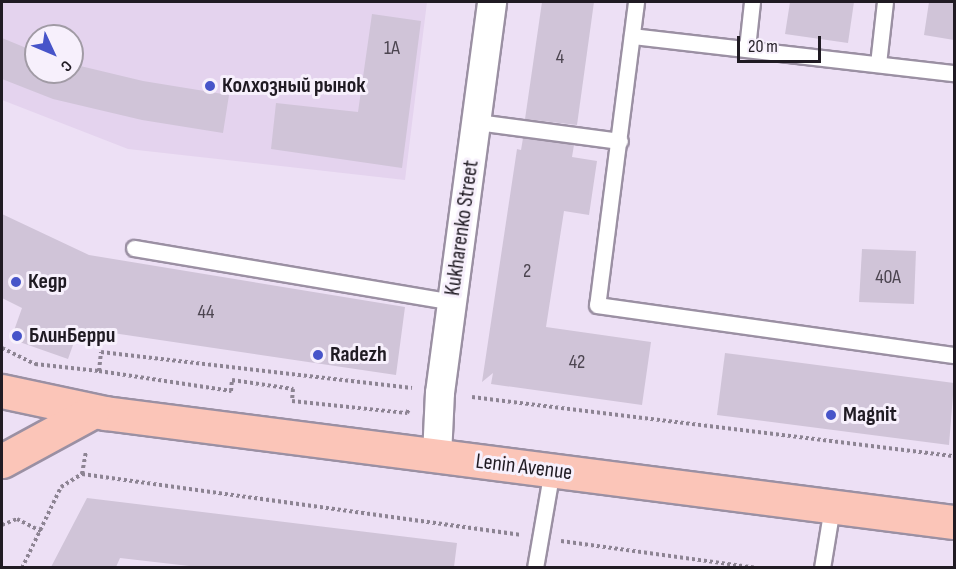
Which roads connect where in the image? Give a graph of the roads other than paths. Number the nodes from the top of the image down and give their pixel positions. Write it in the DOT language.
graph roads {
  1 [pos="492,2"];
  2 [pos="636,2"];
  3 [pos="752,2"];
  4 [pos="885,2"];
  5 [pos="632,36"];
  6 [pos="747,48"];
  7 [pos="878,64"];
  8 [pos="954,73"];
  9 [pos="477,122"];
  10 [pos="620,141"];
  11 [pos="134,248"];
  12 [pos="452,302"];
  13 [pos="954,355"];
  14 [pos="2,391"];
  15 [pos="93,412"];
  16 [pos="437,456"];
  17 [pos="2,461"];
  18 [pos="552,470"];
  19 [pos="832,507"];
  20 [pos="954,522"];
  21 [pos="534,567"];
  22 [pos="822,567"];
  1 -- 9 [label="street, Kukharenko Street"];
  2 -- 5 [label="lane"];
  3 -- 6 [label="lane"];
  4 -- 7 [label="lane"];
  5 -- 6 [label="lane"];
  5 -- 10 [label="lane"];
  6 -- 7 [label="lane"];
  7 -- 8 [label="lane"];
  9 -- 10 [label="lane"];
  9 -- 12 [label="street, Kukharenko Street"];
  10 -- 13 [label="lane"];
  11 -- 12 [label="lane"];
  12 -- 16 [label="street, Kukharenko Street"];
  14 -- 15 [label="main road, Lenin Avenue"];
  15 -- 16 [label="main road, Lenin Avenue"];
  15 -- 17 [label="main road"];
  16 -- 18 [label="main road, Lenin Avenue"];
  18 -- 19 [label="main road, Lenin Avenue"];
  18 -- 21 [label="lane"];
  19 -- 20 [label="main road, Lenin Avenue"];
  19 -- 22 [label="lane"];
}
